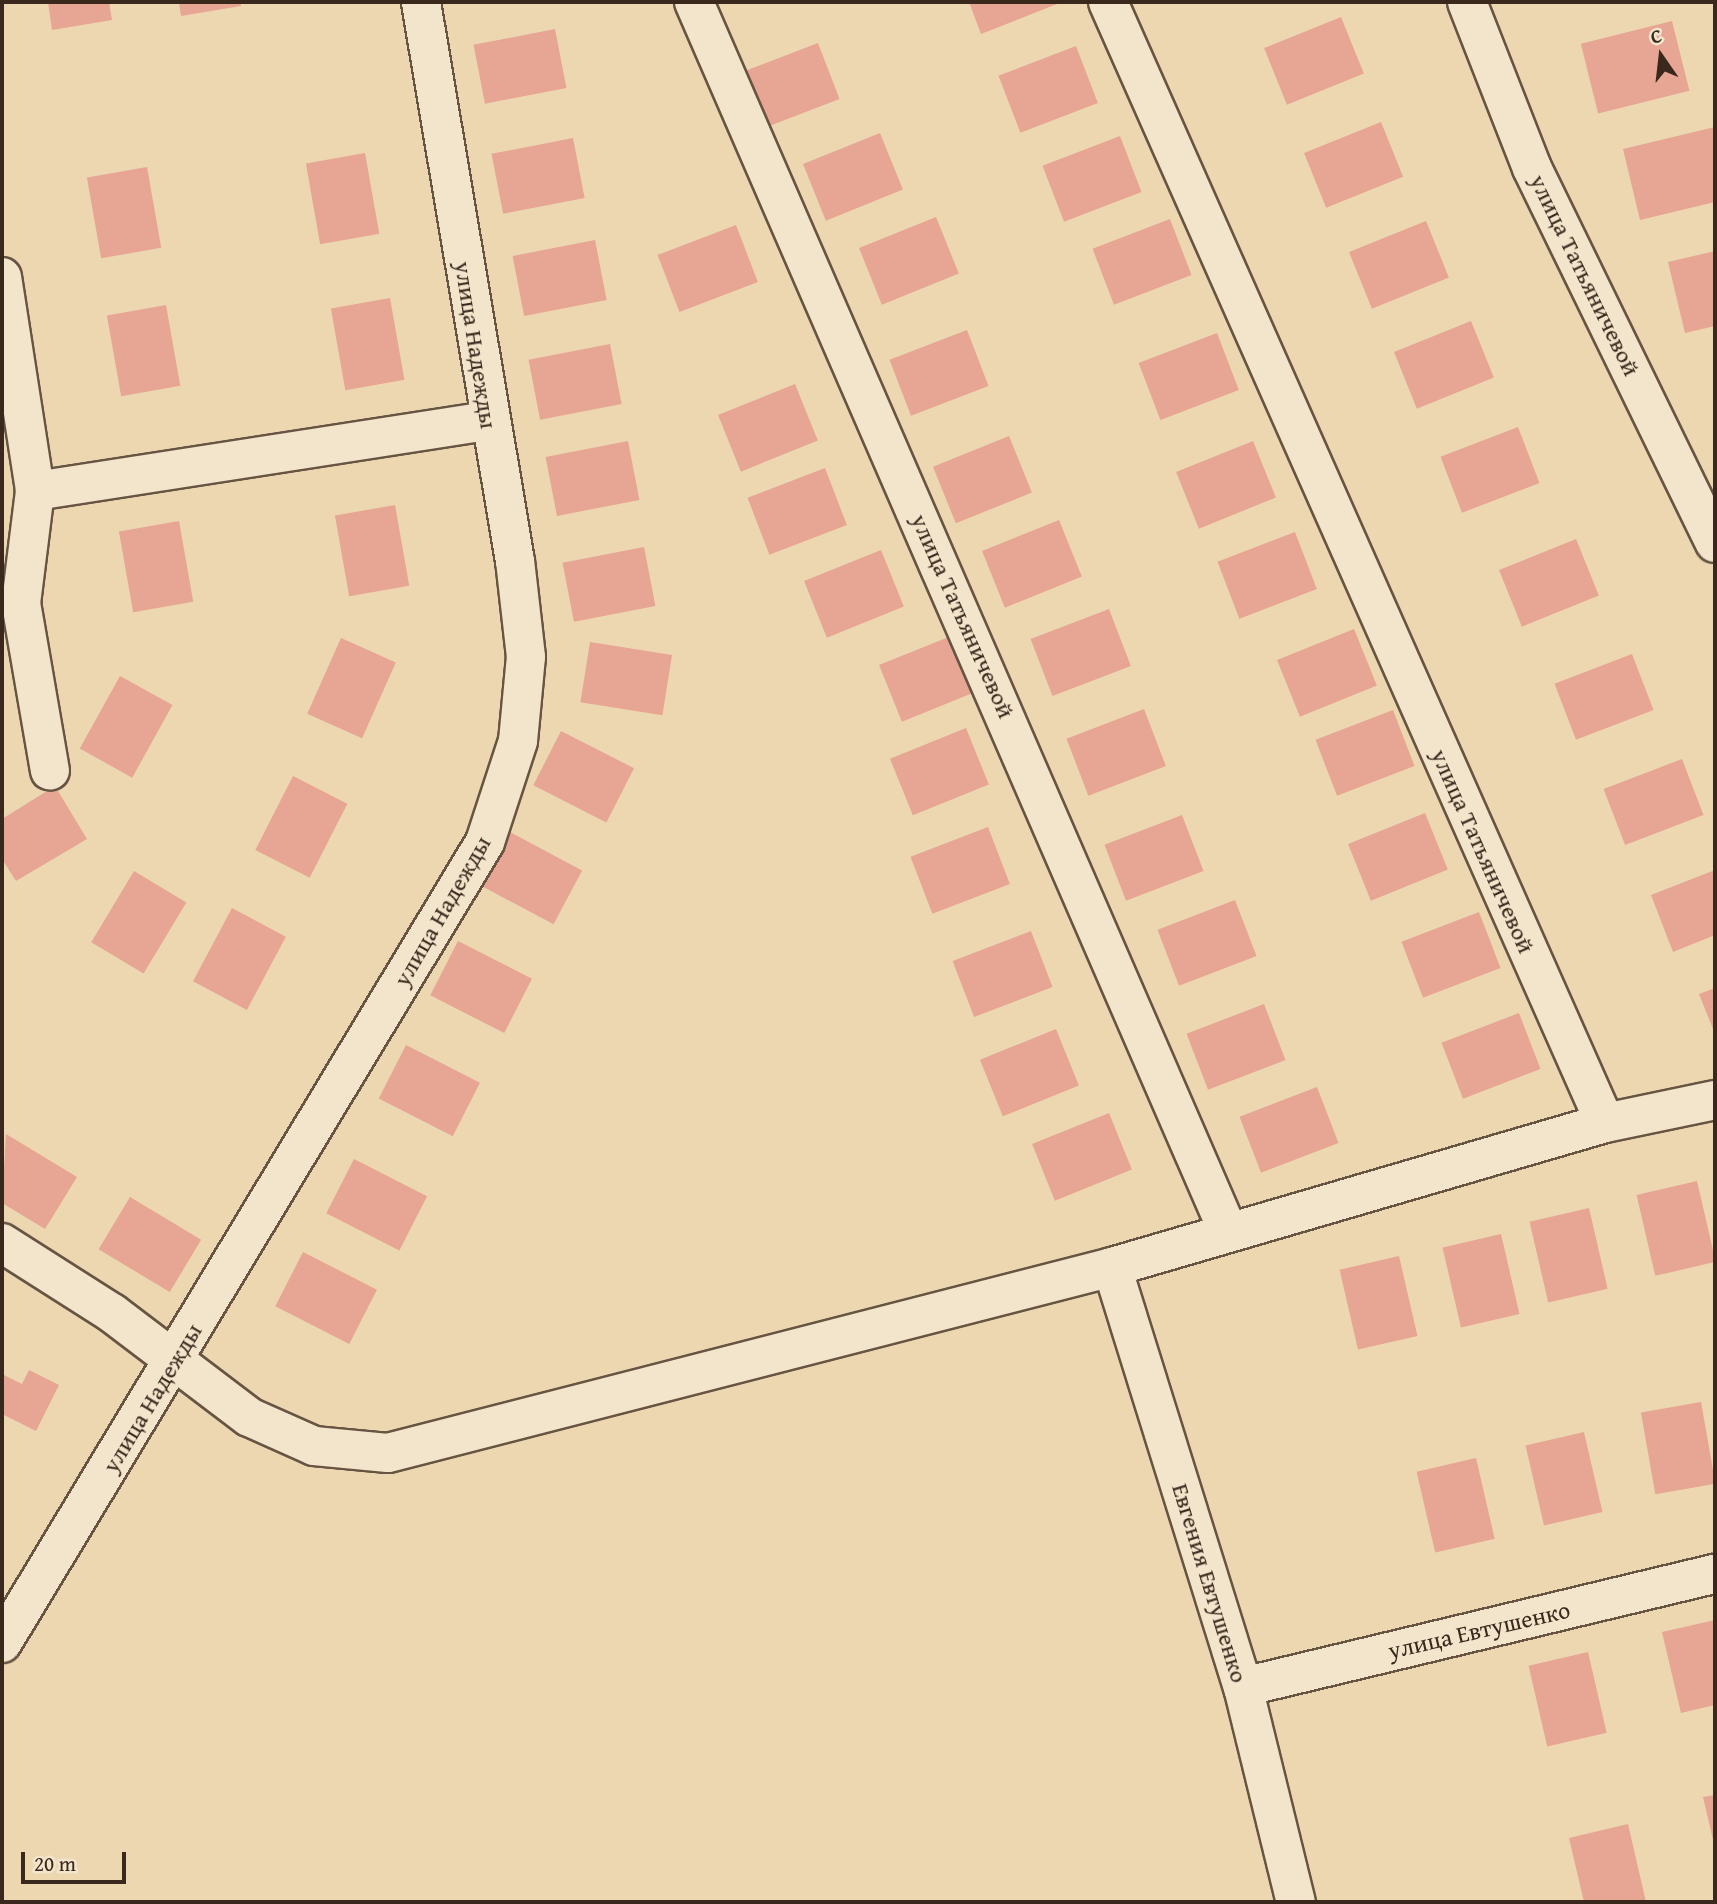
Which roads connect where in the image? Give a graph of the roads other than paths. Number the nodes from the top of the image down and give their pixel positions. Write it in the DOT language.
graph roads {
  1 [pos="421,2"];
  2 [pos="694,2"];
  3 [pos="1108,2"];
  4 [pos="1467,2"];
  5 [pos="2,277"];
  6 [pos="488,421"];
  7 [pos="35,491"];
  8 [pos="1715,543"];
  9 [pos="11,602"];
  10 [pos="50,771"];
  11 [pos="1715,1100"];
  12 [pos="1605,1123"];
  13 [pos="1228,1231"];
  14 [pos="2,1243"];
  15 [pos="1112,1267"];
  16 [pos="176,1361"];
  17 [pos="1715,1574"];
  18 [pos="3,1642"];
  19 [pos="1243,1687"];
  20 [pos="1296,1902"];
  1 -- 6 [label="street, улица Надежды"];
  2 -- 13 [label="street, улица Татьяничевой"];
  3 -- 12 [label="street, улица Татьяничевой"];
  4 -- 8 [label="street, улица Татьяничевой"];
  5 -- 7 [label="street"];
  6 -- 7 [label="street"];
  6 -- 16 [label="street, улица Надежды"];
  7 -- 9 [label="street"];
  9 -- 10 [label="street"];
  11 -- 12 [label="street"];
  12 -- 13 [label="street"];
  13 -- 15 [label="street"];
  14 -- 16 [label="street"];
  15 -- 16 [label="street"];
  15 -- 19 [label="street, Евгения Евтушенко"];
  16 -- 18 [label="street, улица Надежды"];
  17 -- 19 [label="street, улица Евтушенко"];
  19 -- 20 [label="street, Евгения Евтушенко"];
}
